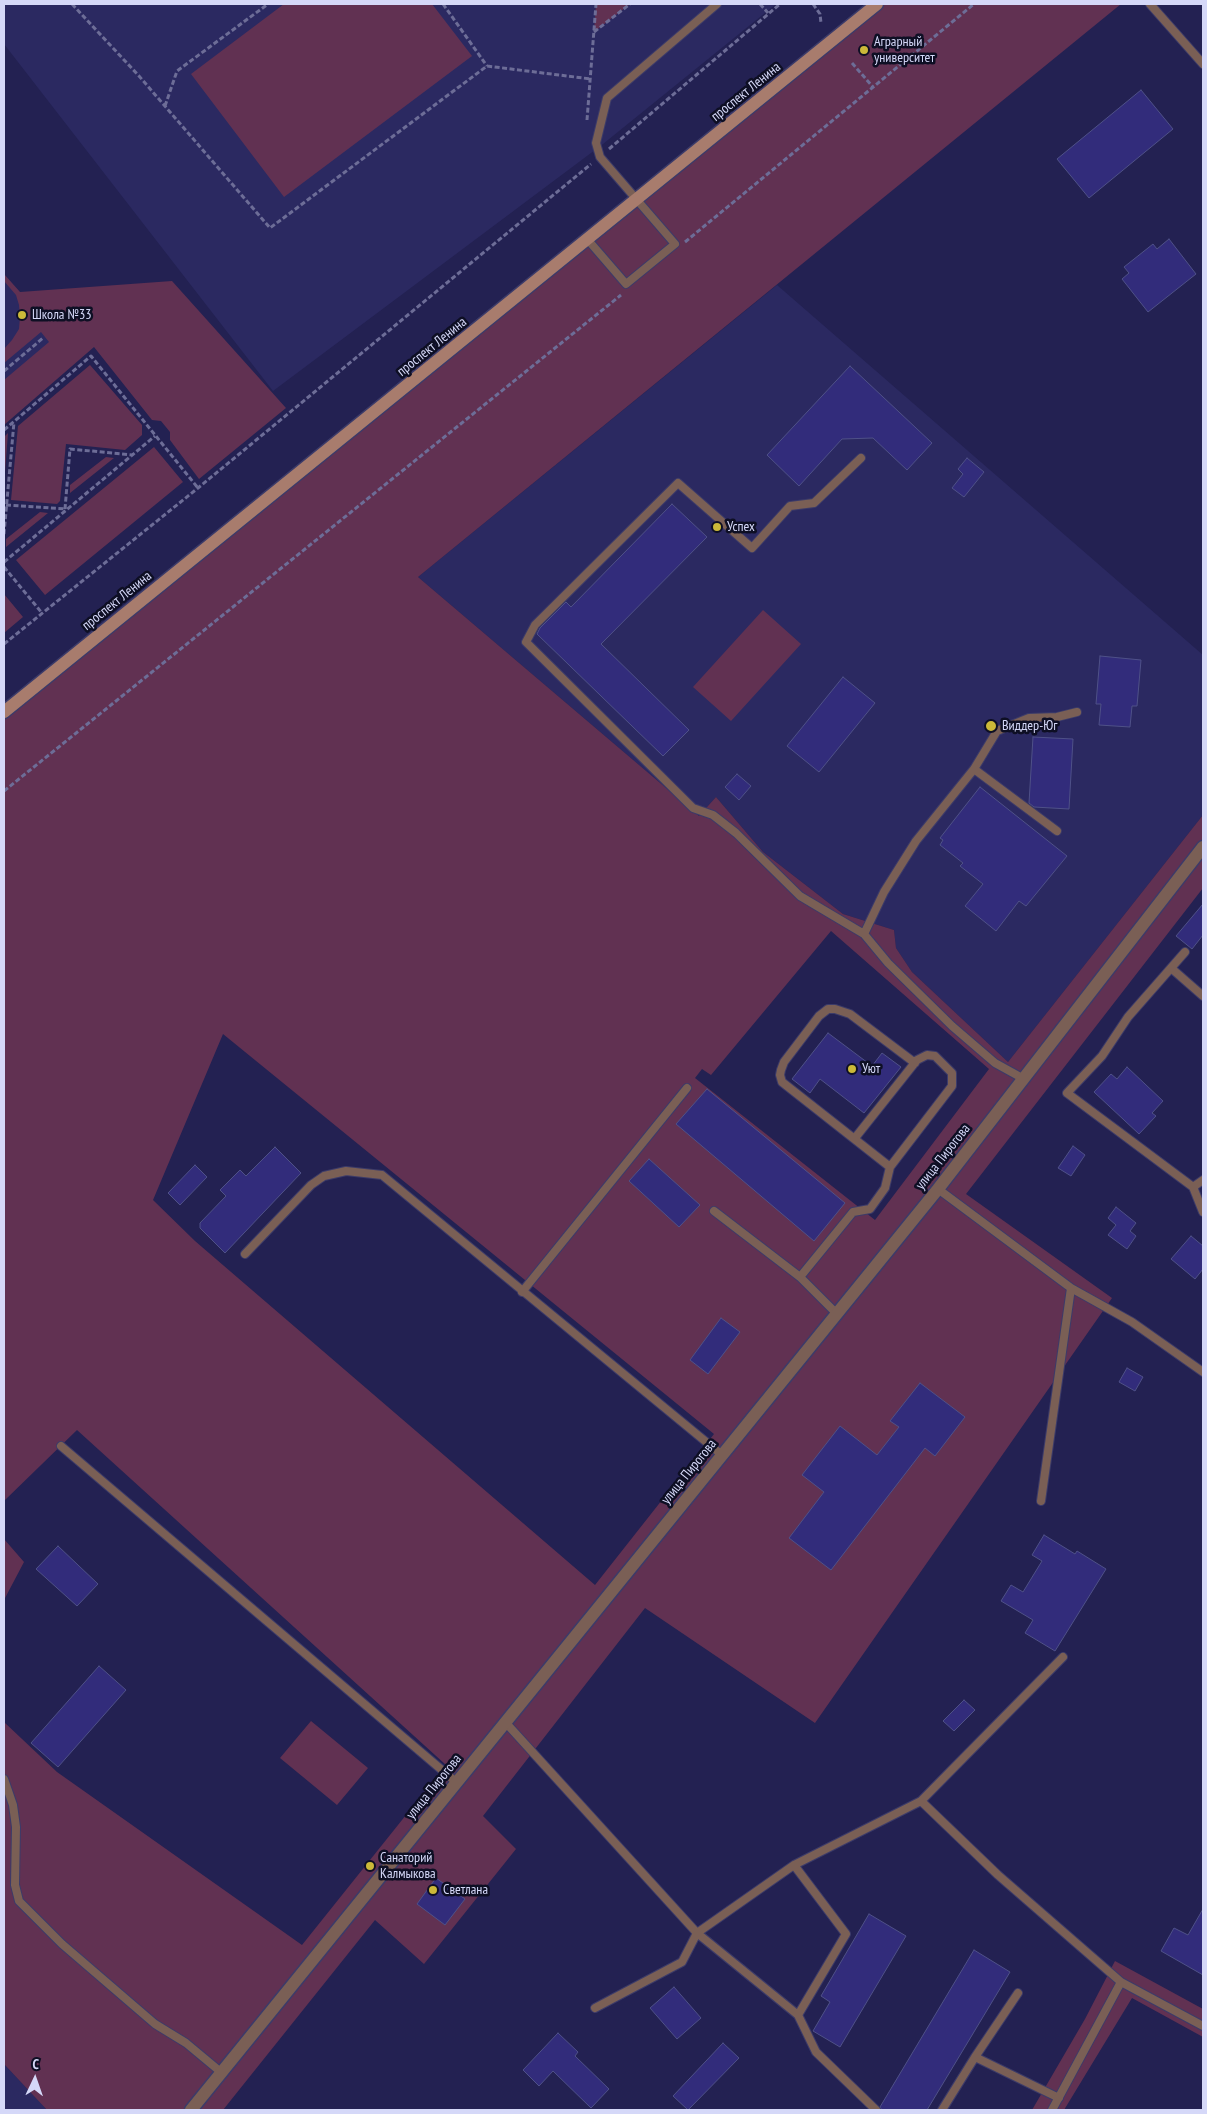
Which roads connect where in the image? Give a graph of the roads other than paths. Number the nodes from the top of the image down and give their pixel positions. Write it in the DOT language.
graph roads {
  1 [pos="717,4"];
  2 [pos="877,4"];
  3 [pos="1150,4"];
  4 [pos="1203,64"];
  5 [pos="637,200"];
  6 [pos="588,240"];
  7 [pos="861,458"];
  8 [pos="4,712"];
  9 [pos="1077,712"];
  10 [pos="974,769"];
  11 [pos="1057,831"];
  12 [pos="1203,847"];
  13 [pos="864,934"];
  14 [pos="1185,952"];
  15 [pos="1171,968"];
  16 [pos="1203,996"];
  17 [pos="915,1063"];
  18 [pos="1024,1079"];
  19 [pos="687,1088"];
  20 [pos="855,1138"];
  21 [pos="890,1167"];
  22 [pos="1203,1180"];
  23 [pos="1193,1187"];
  24 [pos="938,1189"];
  25 [pos="714,1211"];
  26 [pos="1203,1212"];
  27 [pos="245,1254"];
  28 [pos="800,1277"];
  29 [pos="1072,1288"];
  30 [pos="522,1292"];
  31 [pos="836,1313"];
  32 [pos="1203,1372"];
  33 [pos="61,1446"];
  34 [pos="722,1455"];
  35 [pos="1042,1501"];
  36 [pos="1063,1657"];
  37 [pos="506,1722"];
  38 [pos="4,1779"];
  39 [pos="456,1782"];
  40 [pos="921,1802"];
  41 [pos="794,1865"];
  42 [pos="697,1933"];
  43 [pos="1121,1982"];
  44 [pos="1018,1993"];
  45 [pos="595,2008"];
  46 [pos="798,2015"];
  47 [pos="1203,2026"];
  48 [pos="975,2057"];
  49 [pos="222,2073"];
  50 [pos="1059,2098"];
  51 [pos="191,2110"];
  52 [pos="876,2110"];
  53 [pos="942,2110"];
  54 [pos="1052,2110"];
  1 -- 5 [label="lane"];
  2 -- 5 [label="main road, проспект Ленина"];
  3 -- 4 [label="lane"];
  5 -- 6 [label="main road, проспект Ленина"];
  5 -- 6 [label="lane"];
  6 -- 8 [label="main road, проспект Ленина"];
  7 -- 13 [label="lane"];
  9 -- 10 [label="lane"];
  10 -- 11 [label="lane"];
  10 -- 13 [label="lane"];
  12 -- 18 [label="street, улица Пирогова"];
  13 -- 18 [label="lane"];
  14 -- 15 [label="lane"];
  15 -- 16 [label="lane"];
  15 -- 23 [label="lane"];
  17 -- 20 [label="lane"];
  17 -- 20 [label="lane"];
  17 -- 21 [label="lane"];
  18 -- 24 [label="street, улица Пирогова"];
  19 -- 30 [label="lane"];
  20 -- 21 [label="lane"];
  21 -- 28 [label="lane"];
  22 -- 23 [label="lane"];
  23 -- 26 [label="lane"];
  24 -- 29 [label="lane"];
  24 -- 31 [label="street, улица Пирогова"];
  25 -- 28 [label="lane"];
  27 -- 30 [label="lane"];
  28 -- 31 [label="lane"];
  29 -- 32 [label="lane"];
  29 -- 35 [label="lane"];
  30 -- 34 [label="lane"];
  31 -- 34 [label="street, улица Пирогова"];
  33 -- 39 [label="lane"];
  34 -- 37 [label="street, улица Пирогова"];
  36 -- 40 [label="lane"];
  37 -- 39 [label="street, улица Пирогова"];
  37 -- 42 [label="lane"];
  38 -- 49 [label="lane"];
  39 -- 49 [label="street, улица Пирогова"];
  40 -- 41 [label="lane"];
  40 -- 43 [label="lane"];
  41 -- 42 [label="lane"];
  41 -- 46 [label="lane"];
  42 -- 45 [label="lane"];
  42 -- 46 [label="lane"];
  43 -- 47 [label="lane"];
  43 -- 50 [label="lane"];
  44 -- 48 [label="lane"];
  46 -- 52 [label="lane"];
  48 -- 50 [label="lane"];
  48 -- 53 [label="lane"];
  49 -- 51 [label="street, улица Пирогова"];
  50 -- 54 [label="lane"];
}
